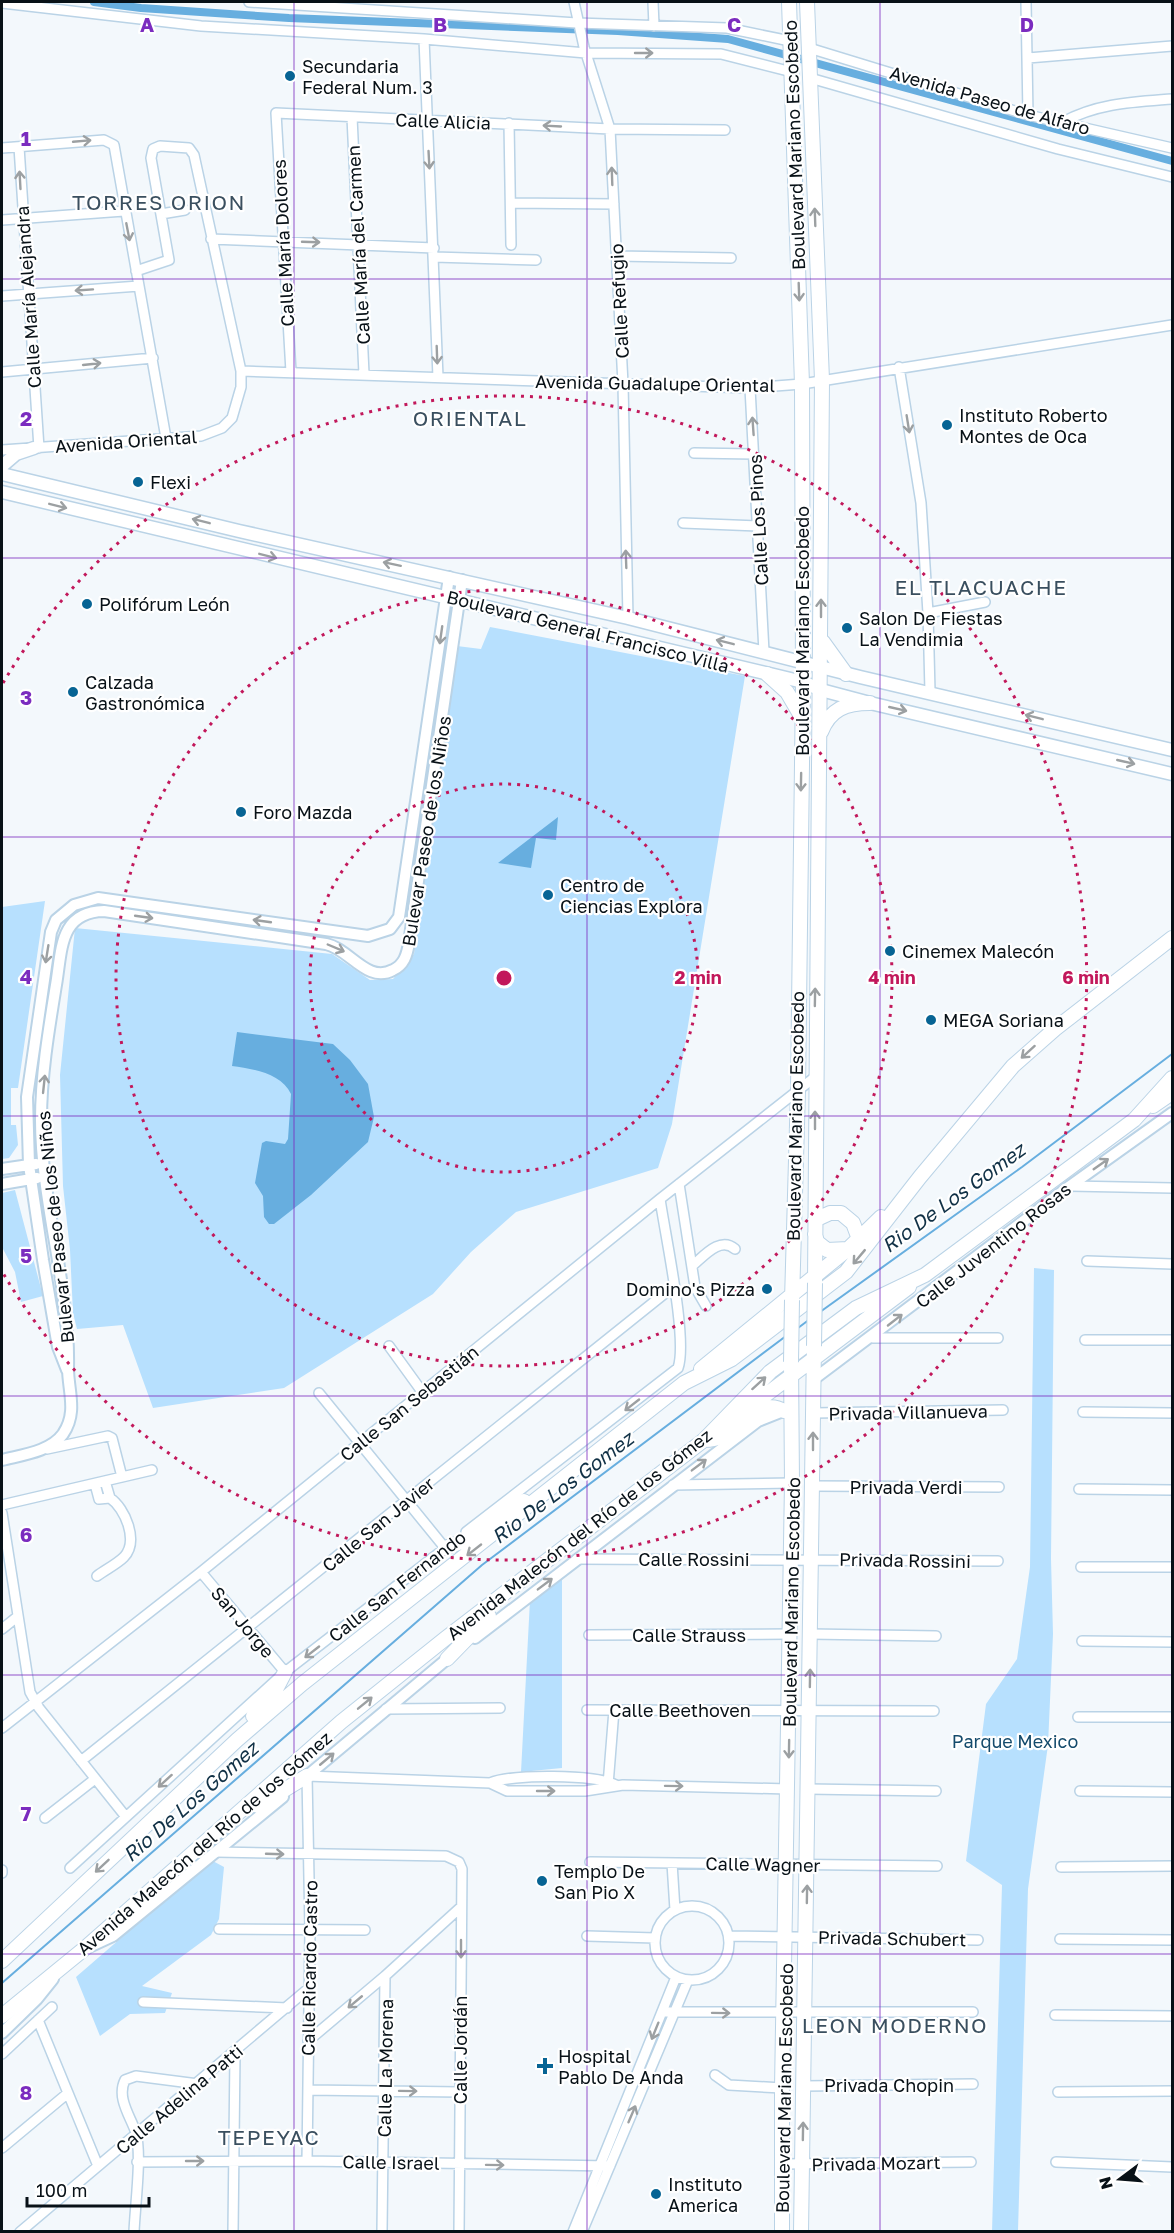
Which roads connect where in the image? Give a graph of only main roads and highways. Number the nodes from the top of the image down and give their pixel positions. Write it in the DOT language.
graph roads {
  1 [pos="789,2"];
  2 [pos="807,2"];
  3 [pos="37,448"];
  4 [pos="2,466"];
  5 [pos="2,474"];
  6 [pos="2,492"];
  7 [pos="821,638"];
  8 [pos="802,661"];
  9 [pos="822,666"];
  10 [pos="767,674"];
  11 [pos="846,674"];
  12 [pos="803,682"];
  13 [pos="821,690"];
  14 [pos="870,703"];
  15 [pos="803,720"];
  16 [pos="819,737"];
  17 [pos="1173,750"];
  18 [pos="1173,774"];
  19 [pos="1173,938"];
  20 [pos="798,1014"];
  21 [pos="815,1025"];
  22 [pos="1173,1078"];
  23 [pos="1173,1093"];
  24 [pos="1173,1105"];
  25 [pos="1134,1120"];
  26 [pos="920,1177"];
  27 [pos="815,1227"];
  28 [pos="859,1239"];
  29 [pos="848,1249"];
  30 [pos="792,1266"];
  31 [pos="925,1275"];
  32 [pos="815,1279"];
  33 [pos="791,1297"];
  34 [pos="776,1306"];
  35 [pos="814,1352"];
  36 [pos="791,1369"];
  37 [pos="684,1383"];
  38 [pos="788,1412"];
  39 [pos="814,1413"];
  40 [pos="792,1432"];
  41 [pos="704,1440"];
  42 [pos="792,1463"];
  43 [pos="813,1463"];
  44 [pos="571,1475"];
  45 [pos="445,1548"];
  46 [pos="548,1560"];
  47 [pos="447,1659"];
  48 [pos="285,1672"];
  49 [pos="237,1740"];
  50 [pos="307,1776"];
  51 [pos="194,1852"];
  52 [pos="2,1961"];
  53 [pos="2,2016"];
  54 [pos="782,2232"];
  55 [pos="801,2232"];
  1 -- 8 [label="main road, Boulevard Mariano Escobedo, one-way"];
  7 -- 2 [label="main road, Boulevard Mariano Escobedo, one-way"];
  3 -- 4 [label="main road"];
  8 -- 5 [label="main road, Boulevard General Francisco Villa, one-way"];
  6 -- 10 [label="main road, Boulevard General Francisco Villa, one-way"];
  7 -- 9 [label="main road, Boulevard Mariano Escobedo"];
  7 -- 11 [label="main road"];
  8 -- 9 [label="main road, Boulevard General Francisco Villa"];
  8 -- 12 [label="main road, Boulevard Mariano Escobedo"];
  9 -- 11 [label="main road, Boulevard General Francisco Villa"];
  9 -- 13 [label="main road, Boulevard Mariano Escobedo"];
  10 -- 12 [label="main road, Boulevard General Francisco Villa"];
  10 -- 15 [label="main road"];
  17 -- 11 [label="main road, Boulevard General Francisco Villa, one-way"];
  12 -- 13 [label="main road, Boulevard General Francisco Villa"];
  12 -- 15 [label="main road, Boulevard Mariano Escobedo"];
  13 -- 14 [label="main road, Boulevard General Francisco Villa"];
  13 -- 16 [label="main road, Boulevard Mariano Escobedo"];
  14 -- 16 [label="main road"];
  14 -- 18 [label="main road, Boulevard General Francisco Villa, one-way"];
  15 -- 20 [label="main road, Boulevard Mariano Escobedo, one-way"];
  21 -- 16 [label="main road, Boulevard Mariano Escobedo, one-way"];
  19 -- 26 [label="main road, one-way"];
  20 -- 21 [label="main road"];
  20 -- 30 [label="main road, Boulevard Mariano Escobedo"];
  27 -- 21 [label="main road, Boulevard Mariano Escobedo, one-way"];
  22 -- 25 [label="main road, Avenida Malecón del Río de los Gómez"];
  23 -- 25 [label="main road"];
  24 -- 25 [label="main road"];
  25 -- 31 [label="main road, Avenida Malecón del Río de los Gómez"];
  26 -- 28 [label="main road"];
  26 -- 37 [label="main road, one-way"];
  27 -- 28 [label="main road"];
  27 -- 29 [label="main road"];
  27 -- 32 [label="main road, Boulevard Mariano Escobedo"];
  28 -- 29 [label="main road"];
  29 -- 32 [label="main road"];
  30 -- 33 [label="main road, Boulevard Mariano Escobedo"];
  30 -- 34 [label="main road"];
  31 -- 35 [label="main road"];
  41 -- 31 [label="main road, Avenida Malecón del Río de los Gómez, one-way"];
  32 -- 33 [label="main road"];
  32 -- 35 [label="main road, Boulevard Mariano Escobedo, bridge"];
  33 -- 34 [label="main road"];
  33 -- 36 [label="main road, Boulevard Mariano Escobedo, bridge"];
  34 -- 37 [label="main road"];
  35 -- 36 [label="main road"];
  35 -- 39 [label="main road, Boulevard Mariano Escobedo"];
  36 -- 38 [label="main road, Boulevard Mariano Escobedo"];
  36 -- 41 [label="main road"];
  37 -- 44 [label="main road"];
  38 -- 40 [label="main road, Boulevard Mariano Escobedo"];
  38 -- 41 [label="main road"];
  39 -- 40 [label="main road"];
  43 -- 39 [label="main road, Boulevard Mariano Escobedo, one-way"];
  40 -- 42 [label="main road, Boulevard Mariano Escobedo"];
  41 -- 46 [label="main road, Avenida Malecón del Río de los Gómez"];
  42 -- 43 [label="main road"];
  42 -- 54 [label="main road, Boulevard Mariano Escobedo, one-way"];
  55 -- 43 [label="main road, Boulevard Mariano Escobedo, one-way"];
  44 -- 45 [label="main road"];
  44 -- 49 [label="main road, one-way"];
  46 -- 47 [label="main road"];
  51 -- 46 [label="main road, Avenida Malecón del Río de los Gómez, one-way"];
  48 -- 49 [label="main road"];
  49 -- 52 [label="main road, one-way"];
  50 -- 51 [label="main road"];
  51 -- 53 [label="main road, Avenida Malecón del Río de los Gómez"];
}
